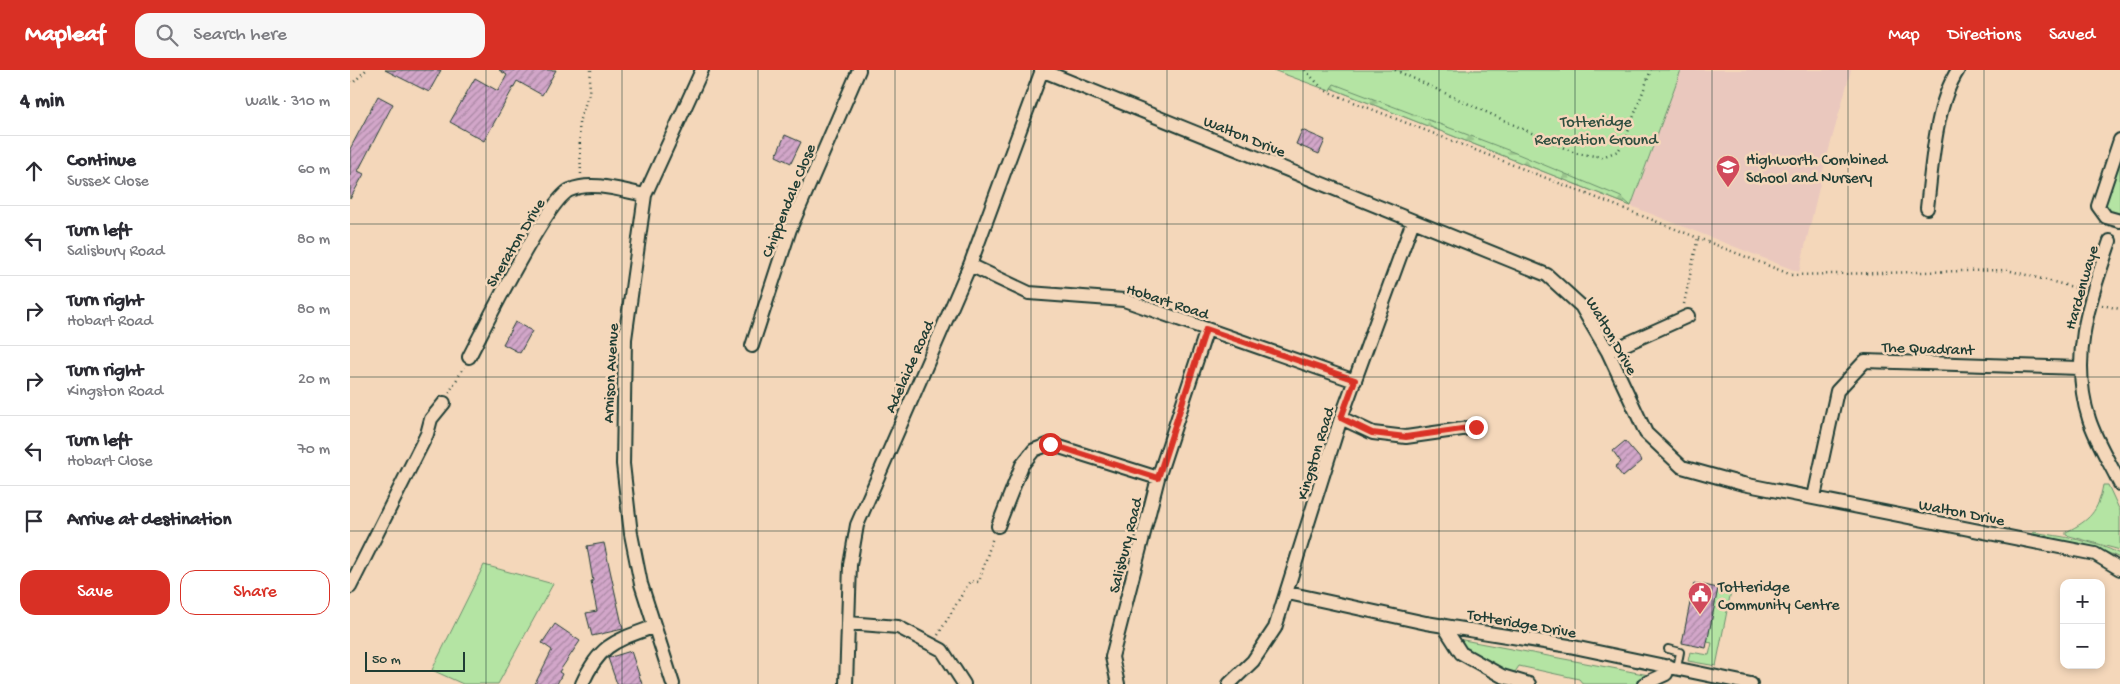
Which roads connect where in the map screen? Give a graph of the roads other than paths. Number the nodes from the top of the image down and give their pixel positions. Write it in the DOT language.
graph roads {
  1 [pos="702,70"];
  2 [pos="859,70"];
  3 [pos="1042,70"];
  4 [pos="1958,70"];
  5 [pos="2120,140"];
  6 [pos="645,195"];
  7 [pos="1927,208"];
  8 [pos="1414,221"];
  9 [pos="2120,221"];
  10 [pos="2110,241"];
  11 [pos="970,265"];
  12 [pos="1684,317"];
  13 [pos="1206,329"];
  14 [pos="752,346"];
  15 [pos="1608,352"];
  16 [pos="469,357"];
  17 [pos="2079,368"];
  18 [pos="1355,380"];
  19 [pos="444,403"];
  20 [pos="1341,418"];
  21 [pos="1476,427"];
  22 [pos="1158,478"];
  23 [pos="2120,484"];
  24 [pos="1814,497"];
  25 [pos="998,526"];
  26 [pos="2120,569"];
  27 [pos="350,587"];
  28 [pos="1288,593"];
  29 [pos="848,623"];
  30 [pos="1443,625"];
  31 [pos="653,627"];
  32 [pos="1668,649"];
  33 [pos="1673,667"];
  34 [pos="582,684"];
  35 [pos="673,684"];
  36 [pos="846,684"];
  37 [pos="964,684"];
  38 [pos="1118,684"];
  39 [pos="1229,684"];
  40 [pos="1529,684"];
  41 [pos="1644,684"];
  42 [pos="1751,684"];
  1 -- 6 [label="street, Arnison Avenue"];
  2 -- 14 [label="street, Chippendale Close"];
  3 -- 8 [label="street, Walton Drive"];
  3 -- 11 [label="street, Adelaide Road"];
  4 -- 7 [label="street"];
  5 -- 9 [label="street"];
  6 -- 16 [label="street, Sheraton Drive"];
  6 -- 31 [label="street, Arnison Avenue"];
  8 -- 15 [label="street, Walton Drive"];
  8 -- 18 [label="street, Kingston Road"];
  10 -- 17 [label="street, Hardenwaye"];
  11 -- 13 [label="street, Hobart Road"];
  11 -- 29 [label="street, Adelaide Road"];
  12 -- 15 [label="street"];
  13 -- 18 [label="street, Hobart Road"];
  13 -- 22 [label="street, Salisbury Road"];
  15 -- 24 [label="street, Walton Drive"];
  17 -- 23 [label="street, Hardenwaye"];
  17 -- 24 [label="street, The Quadrant"];
  18 -- 20 [label="street, Kingston Road"];
  19 -- 27 [label="street"];
  20 -- 21 [label="street"];
  20 -- 28 [label="street, Kingston Road"];
  22 -- 25 [label="street"];
  22 -- 38 [label="street, Salisbury Road"];
  24 -- 26 [label="street, Walton Drive"];
  28 -- 30 [label="street, Totteridge Drive"];
  28 -- 39 [label="street, Kingston Road"];
  29 -- 36 [label="street, Adelaide Road"];
  29 -- 37 [label="street"];
  30 -- 33 [label="street, Totteridge Drive"];
  30 -- 40 [label="street"];
  31 -- 34 [label="street"];
  31 -- 35 [label="street, Arnison Avenue"];
  32 -- 33 [label="lane"];
  33 -- 41 [label="street"];
  33 -- 42 [label="street, Totteridge Drive"];
}
